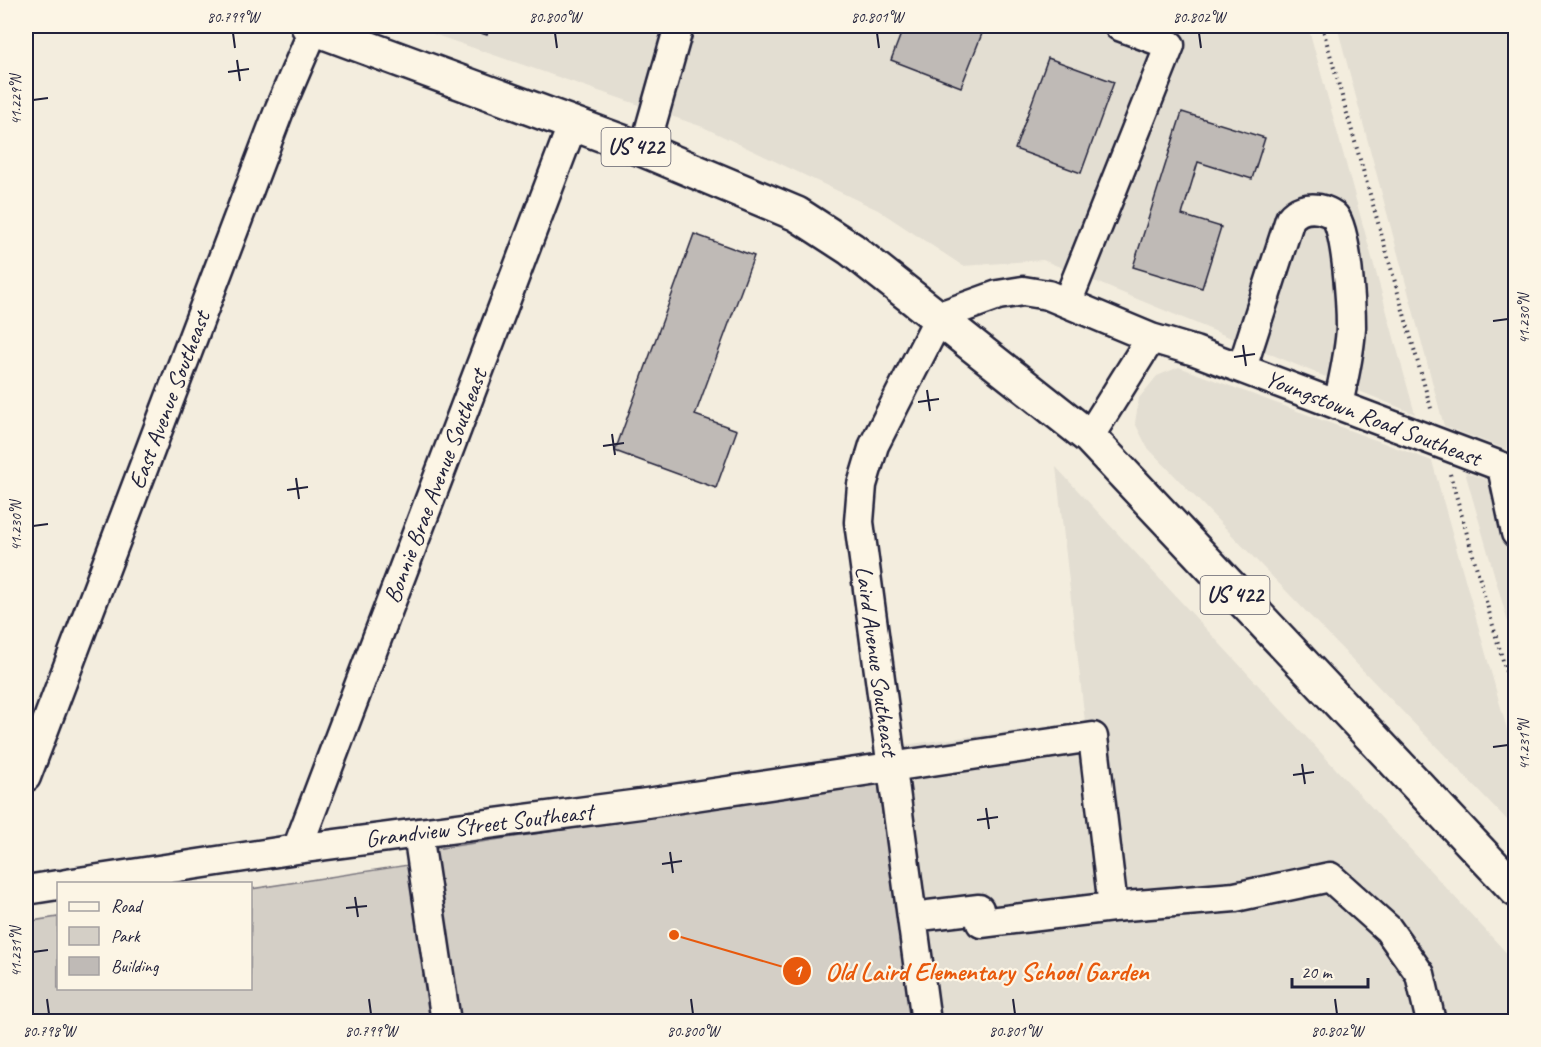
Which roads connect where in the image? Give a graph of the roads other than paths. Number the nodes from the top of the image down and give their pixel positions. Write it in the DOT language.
graph roads {
  1 [pos="312,26"];
  2 [pos="679,26"];
  3 [pos="1119,26"];
  4 [pos="573,123"];
  5 [pos="644,150"];
  6 [pos="1067,303"];
  7 [pos="940,316"];
  8 [pos="1152,338"];
  9 [pos="1242,368"];
  10 [pos="1338,405"];
  11 [pos="1089,437"];
  12 [pos="1509,469"];
  13 [pos="1515,533"];
  14 [pos="891,765"];
  15 [pos="26,777"];
  16 [pos="418,833"];
  17 [pos="297,849"];
  18 [pos="79,882"];
  19 [pos="57,885"];
  20 [pos="26,890"];
  21 [pos="1515,890"];
  22 [pos="1113,907"];
  23 [pos="912,917"];
  24 [pos="446,1022"];
  25 [pos="926,1022"];
  26 [pos="1431,1022"];
  1 -- 4 [label="main road, US 422"];
  1 -- 15 [label="street, East Avenue Southeast"];
  2 -- 5 [label="street"];
  3 -- 6 [label="street"];
  4 -- 5 [label="main road, US 422"];
  4 -- 17 [label="street, Bonnie Brae Avenue Southeast"];
  5 -- 7 [label="main road, US 422"];
  6 -- 7 [label="street, Youngstown Road Southeast"];
  6 -- 8 [label="street, Youngstown Road Southeast"];
  7 -- 11 [label="main road, US 422"];
  7 -- 14 [label="street, Laird Avenue Southeast"];
  8 -- 9 [label="street, Youngstown Road Southeast"];
  8 -- 11 [label="street"];
  9 -- 10 [label="street, Youngstown Road Southeast"];
  9 -- 10 [label="street"];
  10 -- 12 [label="street, Youngstown Road Southeast"];
  11 -- 21 [label="main road, US 422"];
  12 -- 13 [label="street"];
  14 -- 16 [label="street, Grandview Street Southeast"];
  14 -- 22 [label="street, Grandview Street Southeast"];
  14 -- 23 [label="street, Laird Avenue Southeast"];
  16 -- 17 [label="street, Grandview Street Southeast"];
  16 -- 24 [label="street"];
  17 -- 18 [label="street, Grandview Street Southeast"];
  19 -- 20 [label="street"];
  22 -- 23 [label="street"];
  22 -- 26 [label="street"];
  23 -- 25 [label="street, Laird Avenue Southeast"];
}
